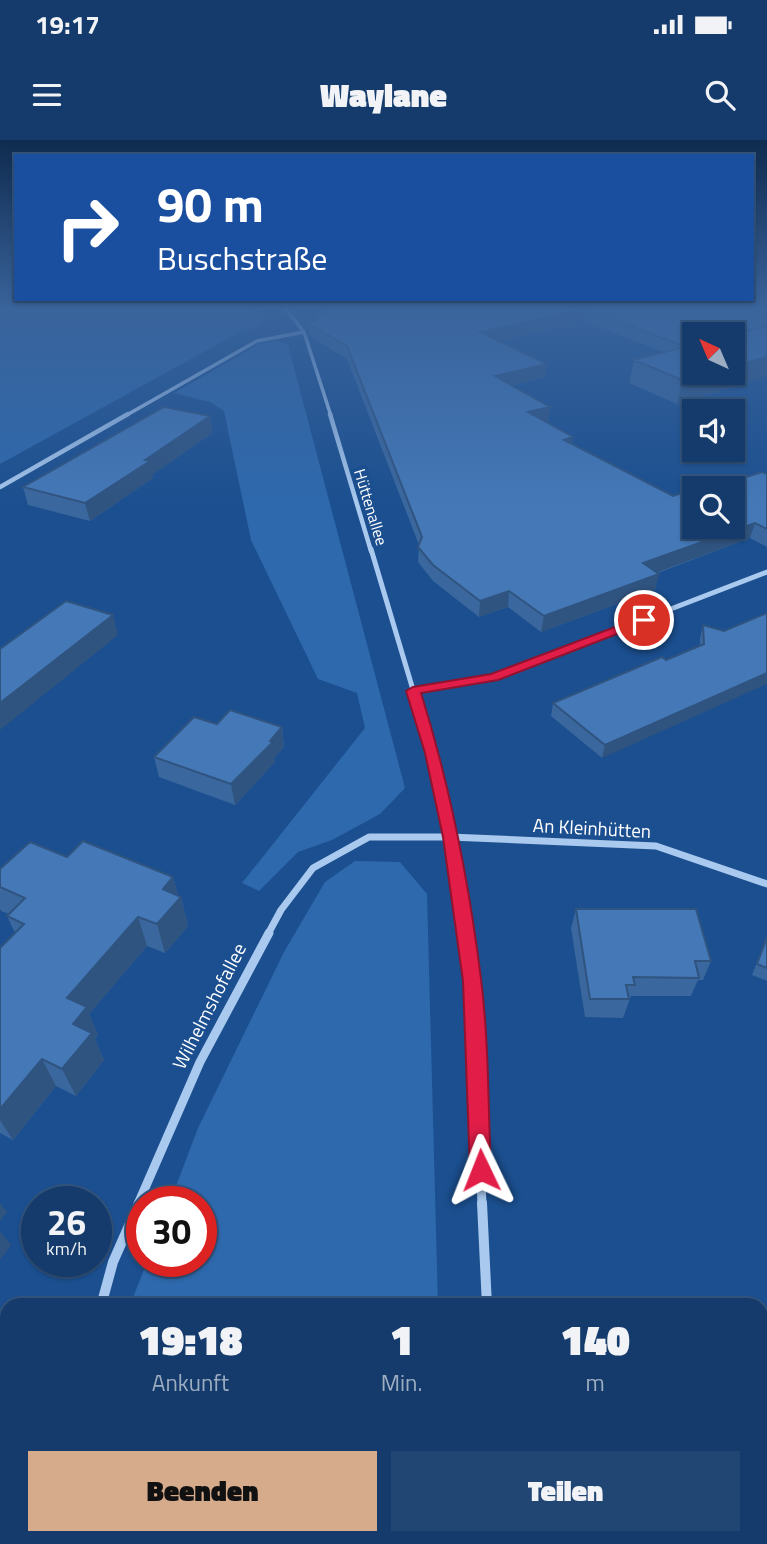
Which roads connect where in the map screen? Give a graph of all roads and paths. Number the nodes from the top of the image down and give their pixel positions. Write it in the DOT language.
graph roads {
  1 [pos="200,374"];
  2 [pos="317,374"];
  3 [pos="0,487"];
  4 [pos="767,572"];
  5 [pos="413,691"];
  6 [pos="450,837"];
  7 [pos="767,884"];
  8 [pos="103,1298"];
  9 [pos="487,1298"];
  1 -- 3 [label="street"];
  2 -- 5 [label="street, Hüttenallee"];
  4 -- 5 [label="street"];
  5 -- 6 [label="street"];
  6 -- 7 [label="street, An Kleinhütten"];
  6 -- 8 [label="street, Wilhelmshofallee"];
  6 -- 9 [label="street"];
}
